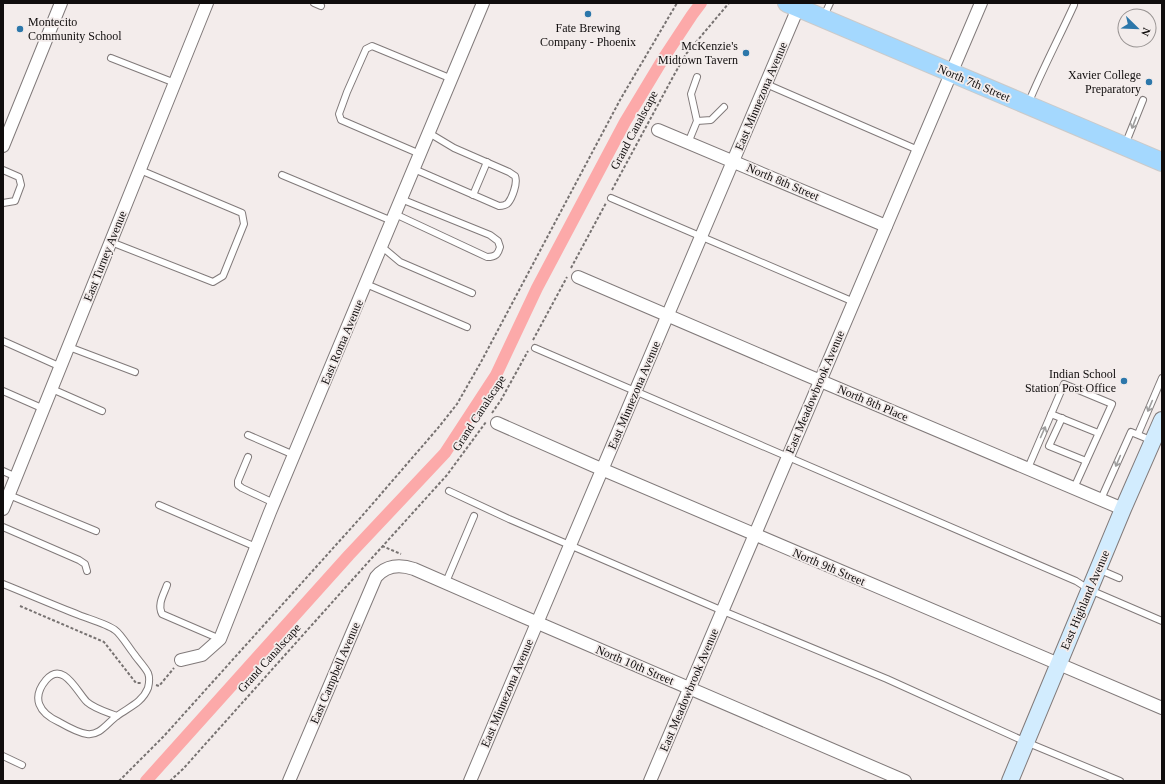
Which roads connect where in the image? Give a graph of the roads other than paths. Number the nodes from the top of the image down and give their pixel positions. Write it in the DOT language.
graph roads {
  1 [pos="61,3"];
  2 [pos="207,3"];
  3 [pos="314,3"];
  4 [pos="484,3"];
  5 [pos="981,3"];
  6 [pos="1074,5"];
  7 [pos="321,6"];
  8 [pos="793,6"];
  9 [pos="826,11"];
  10 [pos="111,58"];
  11 [pos="951,73"];
  12 [pos="697,77"];
  13 [pos="452,79"];
  14 [pos="175,83"];
  15 [pos="766,84"];
  16 [pos="1143,100"];
  17 [pos="1027,105"];
  18 [pos="724,107"];
  19 [pos="697,121"];
  20 [pos="658,130"];
  21 [pos="429,134"];
  22 [pos="688,142"];
  23 [pos="3,146"];
  24 [pos="1124,146"];
  25 [pos="918,150"];
  26 [pos="420,154"];
  27 [pos="733,161"];
  28 [pos="487,162"];
  29 [pos="1162,162"];
  30 [pos="414,169"];
  31 [pos="3,170"];
  32 [pos="140,170"];
  33 [pos="282,175"];
  34 [pos="473,195"];
  35 [pos="401,199"];
  36 [pos="609,199"];
  37 [pos="3,203"];
  38 [pos="393,218"];
  39 [pos="886,226"];
  40 [pos="701,238"];
  41 [pos="111,242"];
  42 [pos="381,246"];
  43 [pos="572,274"];
  44 [pos="366,284"];
  45 [pos="472,293"];
  46 [pos="854,302"];
  47 [pos="668,316"];
  48 [pos="467,327"];
  49 [pos="3,341"];
  50 [pos="534,346"];
  51 [pos="69,347"];
  52 [pos="61,366"];
  53 [pos="135,372"];
  54 [pos="1162,378"];
  55 [pos="820,381"];
  56 [pos="52,389"];
  57 [pos="3,391"];
  58 [pos="635,391"];
  59 [pos="44,409"];
  60 [pos="102,411"];
  61 [pos="1051,414"];
  62 [pos="1062,418"];
  63 [pos="492,419"];
  64 [pos="1162,420"];
  65 [pos="1098,433"];
  66 [pos="1138,434"];
  67 [pos="248,435"];
  68 [pos="1153,441"];
  69 [pos="294,455"];
  70 [pos="788,456"];
  71 [pos="248,457"];
  72 [pos="1086,461"];
  73 [pos="1028,468"];
  74 [pos="602,470"];
  75 [pos="3,472"];
  76 [pos="16,477"];
  77 [pos="1074,488"];
  78 [pos="449,491"];
  79 [pos="9,495"];
  80 [pos="1101,499"];
  81 [pos="274,503"];
  82 [pos="158,505"];
  83 [pos="3,509"];
  84 [pos="1123,509"];
  85 [pos="474,516"];
  86 [pos="3,527"];
  87 [pos="96,531"];
  88 [pos="755,534"];
  89 [pos="570,545"];
  90 [pos="256,547"];
  91 [pos="386,568"];
  92 [pos="1098,569"];
  93 [pos="87,571"];
  94 [pos="1119,578"];
  95 [pos="446,582"];
  96 [pos="3,584"];
  97 [pos="167,585"];
  98 [pos="1090,590"];
  99 [pos="723,611"];
  100 [pos="1162,621"];
  101 [pos="537,623"];
  102 [pos="220,639"];
  103 [pos="181,660"];
  104 [pos="1059,664"];
  105 [pos="690,688"];
  106 [pos="1162,708"];
  107 [pos="117,716"];
  108 [pos="1026,742"];
  109 [pos="3,756"];
  110 [pos="22,765"];
  111 [pos="289,781"];
  112 [pos="470,781"];
  113 [pos="650,781"];
  114 [pos="905,781"];
  115 [pos="1010,781"];
  116 [pos="1120,781"];
  1 -- 23 [label="street"];
  2 -- 14 [label="street, East Turney Avenue"];
  3 -- 7 [label="lane"];
  4 -- 13 [label="street, East Roma Avenue"];
  5 -- 11 [label="street, East Meadowbrook Avenue"];
  6 -- 17 [label="lane"];
  8 -- 9 [label="main road, North 7th Street"];
  8 -- 15 [label="street, East Minnezona Avenue"];
  9 -- 11 [label="main road, North 7th Street"];
  10 -- 14 [label="lane"];
  11 -- 17 [label="main road, North 7th Street"];
  11 -- 25 [label="street, East Meadowbrook Avenue"];
  12 -- 19 [label="lane"];
  13 -- 21 [label="street, East Roma Avenue"];
  13 -- 26 [label="lane"];
  14 -- 32 [label="street, East Turney Avenue"];
  15 -- 25 [label="lane"];
  15 -- 27 [label="street, East Minnezona Avenue"];
  16 -- 24 [label="lane, one-way"];
  17 -- 24 [label="main road, North 7th Street"];
  18 -- 19 [label="lane"];
  19 -- 22 [label="lane"];
  20 -- 22 [label="street, North 8th Street"];
  21 -- 26 [label="street, East Roma Avenue"];
  21 -- 28 [label="lane"];
  22 -- 27 [label="street, North 8th Street"];
  24 -- 29 [label="main road, North 7th Street"];
  25 -- 39 [label="street, East Meadowbrook Avenue"];
  26 -- 30 [label="street, East Roma Avenue"];
  27 -- 39 [label="street, North 8th Street"];
  27 -- 40 [label="street, East Minnezona Avenue"];
  28 -- 34 [label="lane"];
  28 -- 34 [label="lane"];
  30 -- 34 [label="lane"];
  30 -- 35 [label="street, East Roma Avenue"];
  31 -- 37 [label="lane"];
  32 -- 41 [label="street, East Turney Avenue"];
  32 -- 41 [label="lane"];
  33 -- 38 [label="lane"];
  35 -- 38 [label="street, East Roma Avenue"];
  35 -- 38 [label="lane"];
  36 -- 40 [label="lane"];
  38 -- 42 [label="street, East Roma Avenue"];
  39 -- 46 [label="street, East Meadowbrook Avenue"];
  40 -- 46 [label="lane"];
  40 -- 47 [label="street, East Minnezona Avenue"];
  41 -- 51 [label="street, East Turney Avenue"];
  42 -- 44 [label="street, East Roma Avenue"];
  42 -- 45 [label="lane"];
  43 -- 47 [label="street, North 8th Place"];
  44 -- 48 [label="lane"];
  44 -- 69 [label="street, East Roma Avenue"];
  46 -- 55 [label="street, East Meadowbrook Avenue"];
  47 -- 55 [label="street, North 8th Place"];
  47 -- 58 [label="street, East Minnezona Avenue"];
  49 -- 52 [label="lane"];
  50 -- 58 [label="lane"];
  51 -- 52 [label="street, East Turney Avenue"];
  51 -- 53 [label="lane"];
  52 -- 56 [label="street, East Turney Avenue"];
  54 -- 66 [label="lane, one-way"];
  55 -- 70 [label="street, East Meadowbrook Avenue"];
  55 -- 73 [label="street, North 8th Place"];
  56 -- 59 [label="street, East Turney Avenue"];
  56 -- 60 [label="lane"];
  57 -- 59 [label="lane"];
  58 -- 70 [label="lane"];
  58 -- 74 [label="street, East Minnezona Avenue"];
  59 -- 76 [label="street, East Turney Avenue"];
  61 -- 62 [label="lane"];
  61 -- 65 [label="lane"];
  73 -- 61 [label="lane, one-way"];
  62 -- 65 [label="lane"];
  62 -- 72 [label="lane"];
  63 -- 74 [label="street, North 9th Street"];
  64 -- 68 [label="street, East Highland Avenue"];
  65 -- 72 [label="lane"];
  66 -- 68 [label="lane"];
  66 -- 80 [label="lane, one-way"];
  67 -- 69 [label="lane"];
  68 -- 84 [label="street, East Highland Avenue"];
  69 -- 81 [label="street, East Roma Avenue"];
  70 -- 88 [label="street, East Meadowbrook Avenue"];
  70 -- 98 [label="lane"];
  71 -- 81 [label="lane"];
  72 -- 77 [label="lane"];
  73 -- 77 [label="street, North 8th Place"];
  74 -- 88 [label="street, North 9th Street"];
  74 -- 89 [label="street, East Minnezona Avenue"];
  75 -- 76 [label="lane"];
  76 -- 79 [label="street, East Turney Avenue"];
  77 -- 80 [label="street, North 8th Place"];
  78 -- 89 [label="lane"];
  79 -- 83 [label="street, East Turney Avenue"];
  79 -- 87 [label="lane"];
  80 -- 84 [label="street, North 8th Place"];
  81 -- 90 [label="street, East Roma Avenue"];
  82 -- 90 [label="lane"];
  84 -- 92 [label="street, East Highland Avenue"];
  85 -- 95 [label="lane"];
  86 -- 93 [label="lane"];
  88 -- 99 [label="street, East Meadowbrook Avenue"];
  88 -- 104 [label="street, North 9th Street"];
  89 -- 99 [label="lane"];
  89 -- 101 [label="street, East Minnezona Avenue"];
  90 -- 102 [label="street, East Roma Avenue"];
  91 -- 95 [label="street, North 10th Street"];
  91 -- 111 [label="street, East Campbell Avenue"];
  92 -- 94 [label="lane"];
  92 -- 98 [label="street, East Highland Avenue"];
  95 -- 101 [label="street, North 10th Street"];
  96 -- 107 [label="lane"];
  97 -- 102 [label="lane"];
  98 -- 100 [label="lane"];
  98 -- 104 [label="street, East Highland Avenue"];
  99 -- 105 [label="street, East Meadowbrook Avenue"];
  99 -- 108 [label="lane"];
  101 -- 105 [label="street, North 10th Street"];
  101 -- 112 [label="street, East Minnezona Avenue"];
  102 -- 103 [label="street, East Roma Avenue"];
  104 -- 106 [label="street, North 9th Street"];
  104 -- 108 [label="street, East Highland Avenue"];
  105 -- 113 [label="street, East Meadowbrook Avenue"];
  105 -- 114 [label="street, North 10th Street"];
  107 -- 107 [label="lane"];
  108 -- 115 [label="street, East Highland Avenue"];
  108 -- 116 [label="lane"];
  109 -- 110 [label="lane"];
}
